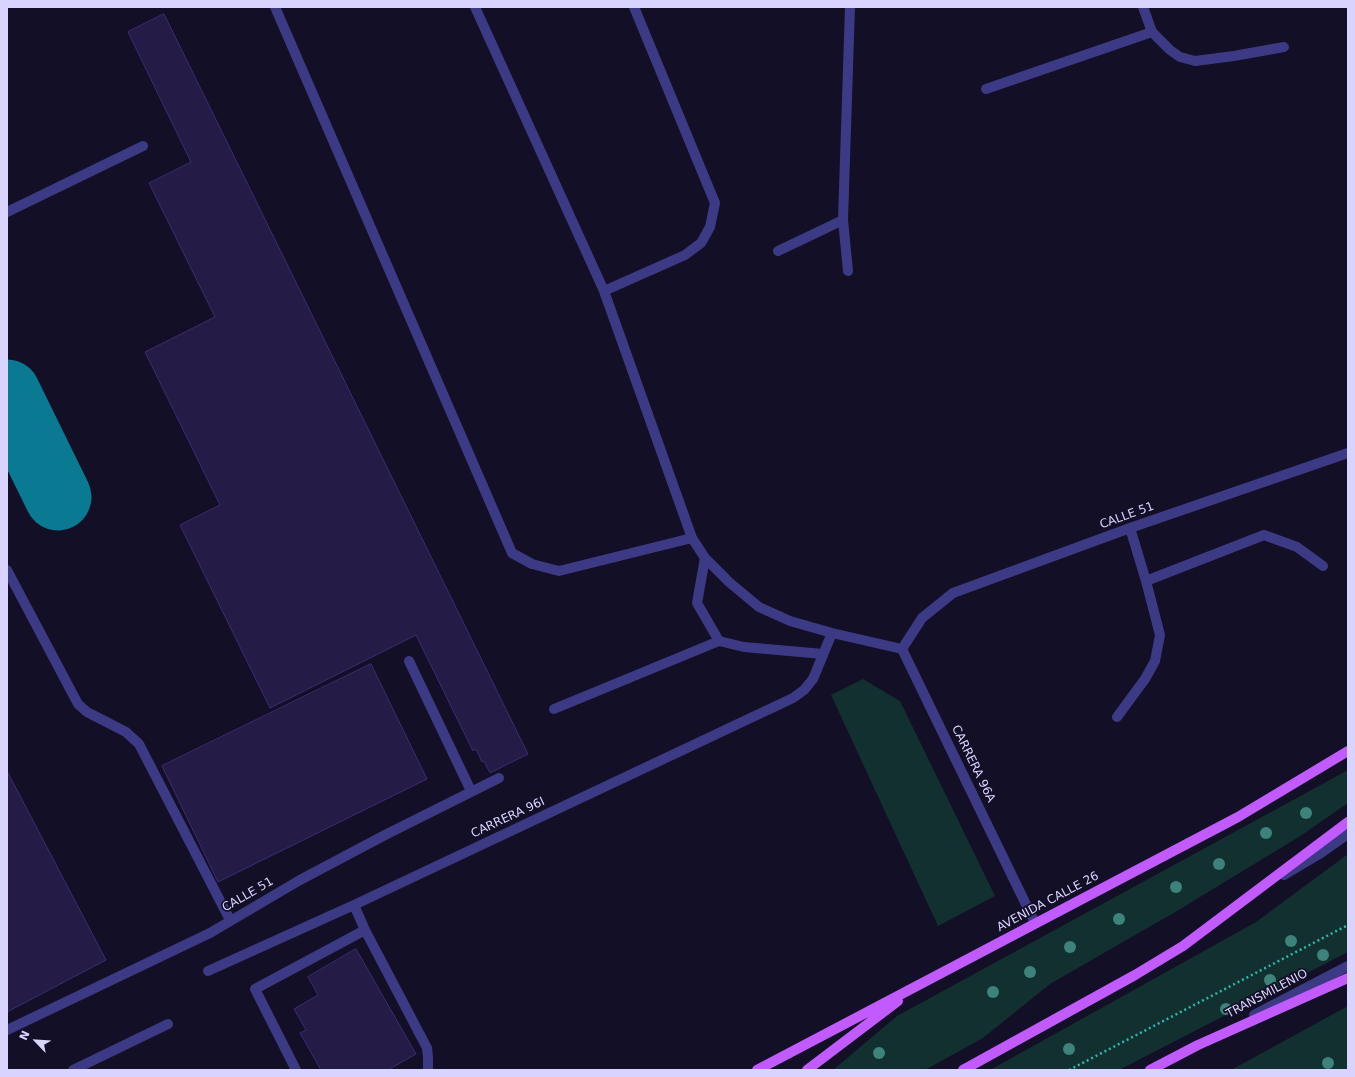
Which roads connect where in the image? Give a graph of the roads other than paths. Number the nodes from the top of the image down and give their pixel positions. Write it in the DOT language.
graph roads {
  1 [pos="275,7"];
  2 [pos="476,7"];
  3 [pos="634,7"];
  4 [pos="850,7"];
  5 [pos="1143,7"];
  6 [pos="1152,32"];
  7 [pos="1284,47"];
  8 [pos="986,89"];
  9 [pos="143,146"];
  10 [pos="7,212"];
  11 [pos="843,220"];
  12 [pos="778,251"];
  13 [pos="848,271"];
  14 [pos="604,291"];
  15 [pos="1348,453"];
  16 [pos="1130,528"];
  17 [pos="692,538"];
  18 [pos="705,558"];
  19 [pos="1323,566"];
  20 [pos="7,570"];
  21 [pos="1146,581"];
  22 [pos="832,633"];
  23 [pos="719,641"];
  24 [pos="902,649"];
  25 [pos="823,654"];
  26 [pos="409,661"];
  27 [pos="554,709"];
  28 [pos="1117,717"];
  29 [pos="1348,751"];
  30 [pos="499,778"];
  31 [pos="471,791"];
  32 [pos="1348,822"];
  33 [pos="1348,834"];
  34 [pos="1263,887"];
  35 [pos="354,905"];
  36 [pos="230,920"];
  37 [pos="1035,923"];
  38 [pos="365,930"];
  39 [pos="1348,966"];
  40 [pos="208,971"];
  41 [pos="1348,978"];
  42 [pos="924,982"];
  43 [pos="168,1024"];
  44 [pos="7,1030"];
  45 [pos="1198,1045"];
  46 [pos="73,1070"];
  47 [pos="296,1070"];
  48 [pos="428,1070"];
  49 [pos="757,1070"];
  50 [pos="808,1070"];
  51 [pos="963,1070"];
  52 [pos="1150,1070"];
  1 -- 17 [label="street"];
  2 -- 14 [label="street"];
  3 -- 14 [label="street"];
  4 -- 11 [label="street"];
  5 -- 6 [label="street"];
  6 -- 7 [label="street"];
  6 -- 8 [label="street"];
  9 -- 10 [label="street"];
  11 -- 12 [label="street"];
  11 -- 13 [label="street"];
  14 -- 17 [label="street"];
  15 -- 16 [label="street, CALLE 51"];
  16 -- 21 [label="street"];
  16 -- 24 [label="street, CALLE 51"];
  17 -- 18 [label="street"];
  18 -- 22 [label="street"];
  18 -- 23 [label="street"];
  19 -- 21 [label="street"];
  20 -- 36 [label="street"];
  21 -- 28 [label="street"];
  22 -- 24 [label="street"];
  22 -- 25 [label="street"];
  23 -- 25 [label="street"];
  23 -- 27 [label="street"];
  24 -- 37 [label="street, CARRERA 96A"];
  25 -- 35 [label="street, CARRERA 96I"];
  26 -- 31 [label="street"];
  29 -- 37 [label="main road, AVENIDA CALLE 26"];
  30 -- 31 [label="street, CALLE 51"];
  31 -- 36 [label="street, CALLE 51"];
  32 -- 34 [label="main road"];
  33 -- 34 [label="street"];
  34 -- 51 [label="main road"];
  35 -- 38 [label="street"];
  35 -- 40 [label="street, CARRERA 96I"];
  36 -- 44 [label="street, CALLE 51"];
  37 -- 42 [label="main road, AVENIDA CALLE 26"];
  38 -- 47 [label="street"];
  38 -- 48 [label="street"];
  39 -- 45 [label="street, TRANSMILENIO"];
  41 -- 45 [label="main road"];
  42 -- 49 [label="main road, AVENIDA CALLE 26"];
  42 -- 50 [label="main road"];
  43 -- 46 [label="street"];
  45 -- 52 [label="main road"];
}
